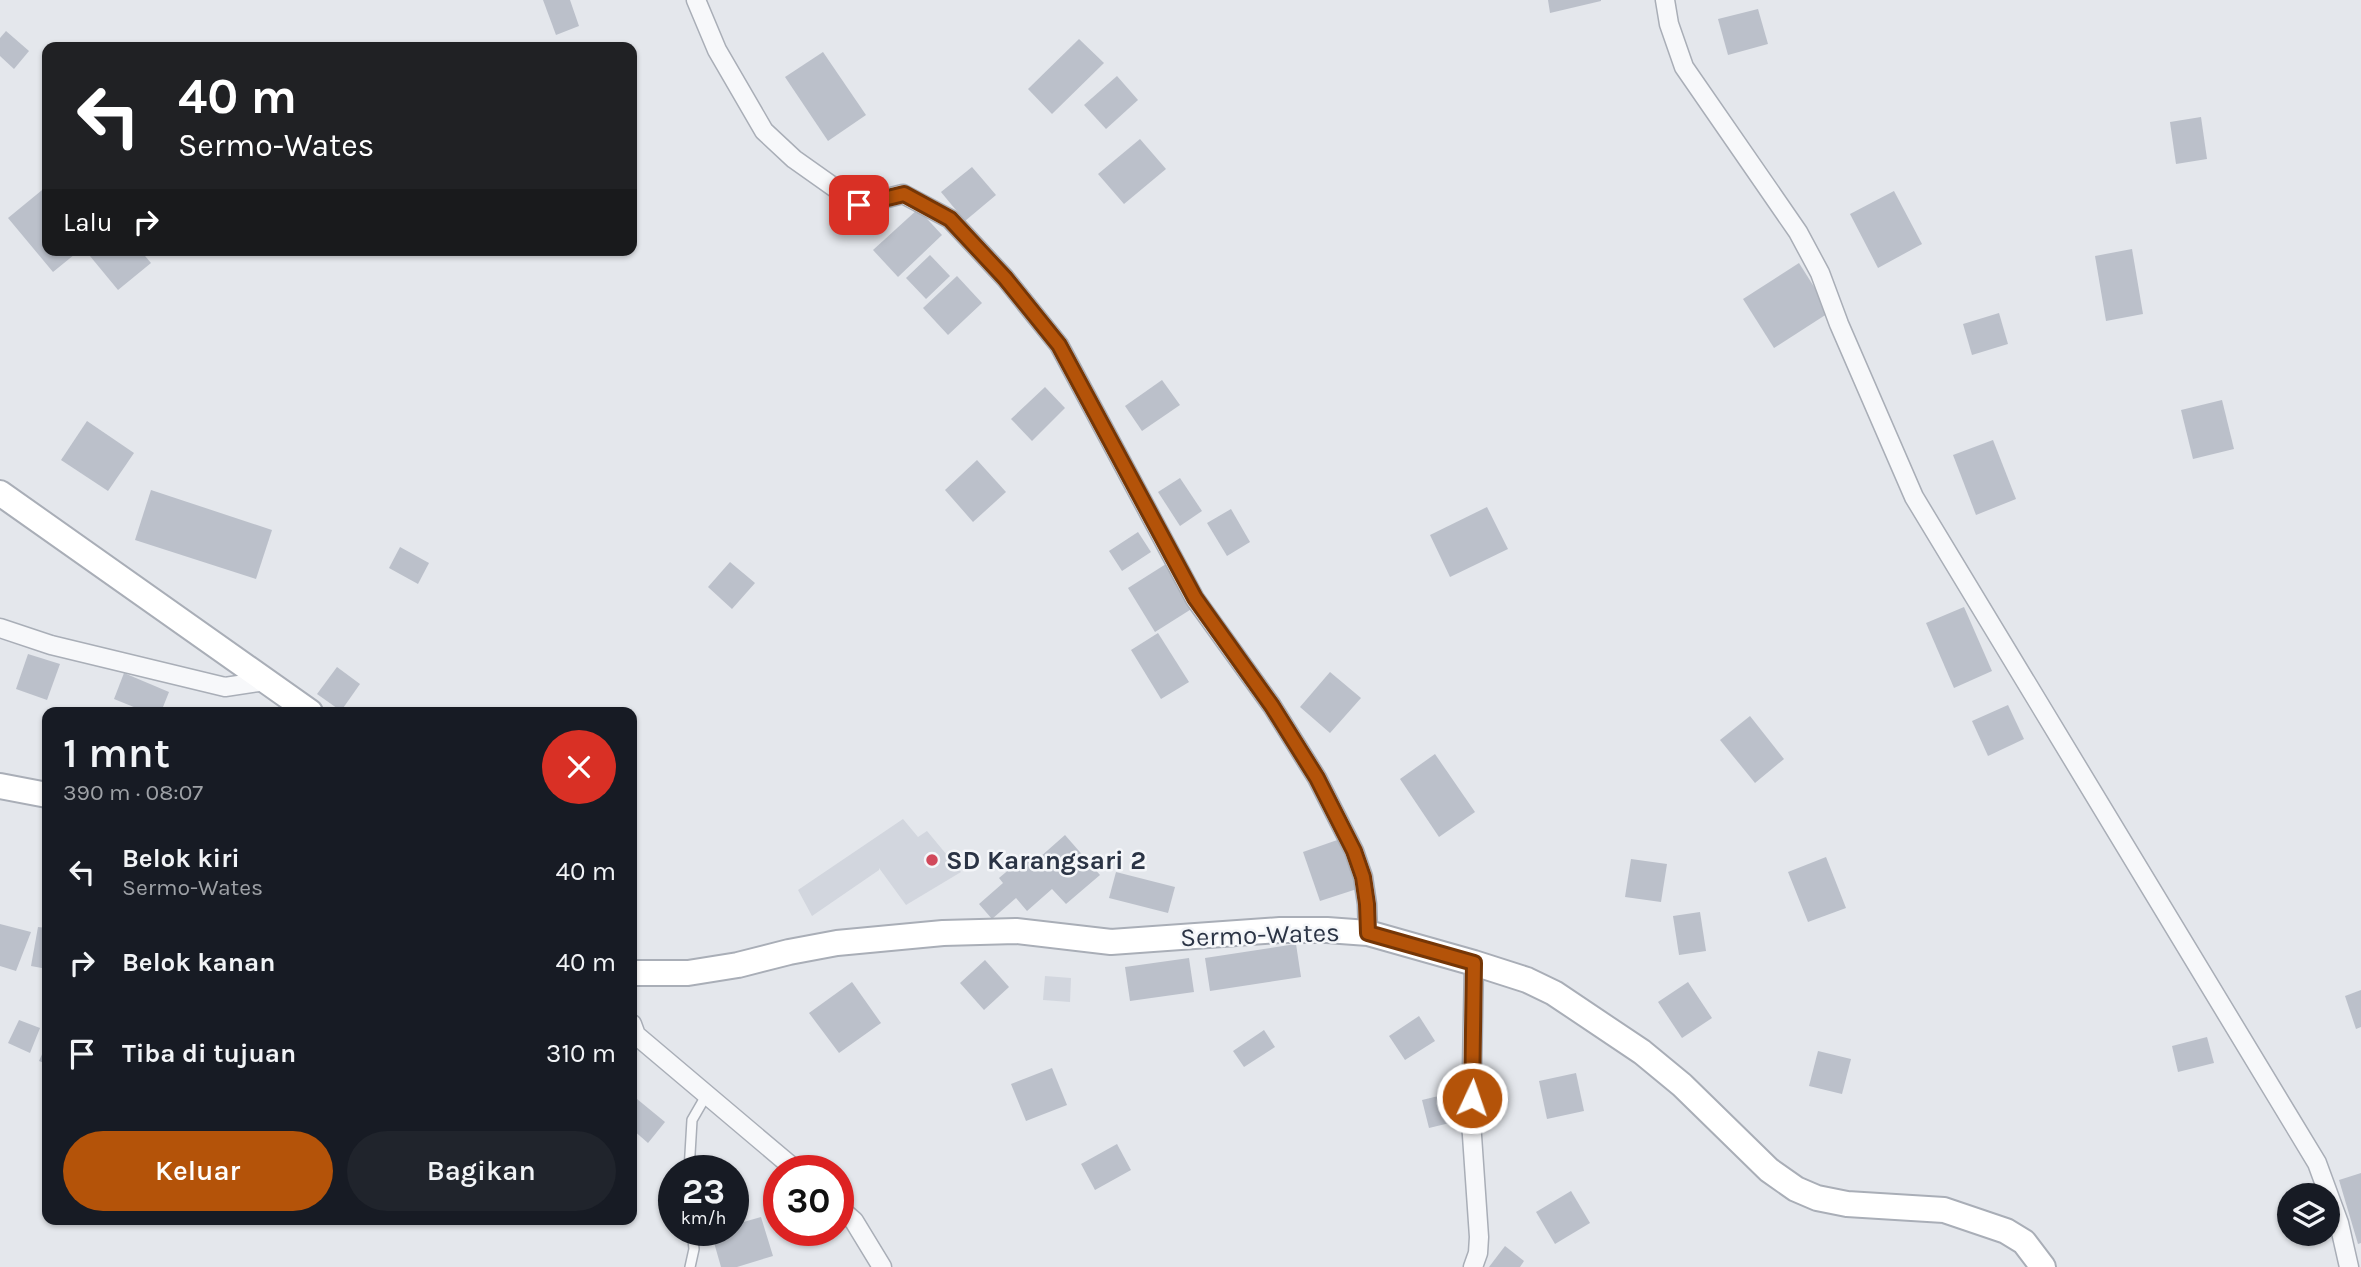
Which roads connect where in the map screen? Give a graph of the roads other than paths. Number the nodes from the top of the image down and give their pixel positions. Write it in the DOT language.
graph roads {
  1 [pos="696,0"];
  2 [pos="1665,0"];
  3 [pos="0,493"];
  4 [pos="0,628"];
  5 [pos="266,681"];
  6 [pos="303,707"];
  7 [pos="0,786"];
  8 [pos="42,795"];
  9 [pos="1368,933"];
  10 [pos="1474,963"];
  11 [pos="637,974"];
  12 [pos="637,1036"];
  13 [pos="707,1094"];
  14 [pos="690,1155"];
  15 [pos="778,1155"];
  16 [pos="854,1221"];
  17 [pos="694,1246"];
  18 [pos="690,1267"];
  19 [pos="882,1267"];
  20 [pos="1473,1267"];
  21 [pos="2043,1267"];
  22 [pos="2349,1267"];
  1 -- 9 [label="street"];
  2 -- 22 [label="street"];
  3 -- 5 [label="main road"];
  4 -- 5 [label="street"];
  5 -- 6 [label="main road"];
  7 -- 8 [label="main road"];
  9 -- 10 [label="main road, Sermo-Wates"];
  9 -- 11 [label="main road, Sermo-Wates"];
  10 -- 20 [label="street"];
  10 -- 21 [label="main road, Sermo-Wates"];
  12 -- 13 [label="street"];
  13 -- 14 [label="lane"];
  13 -- 15 [label="street"];
  16 -- 19 [label="street"];
  17 -- 18 [label="lane"];
}
